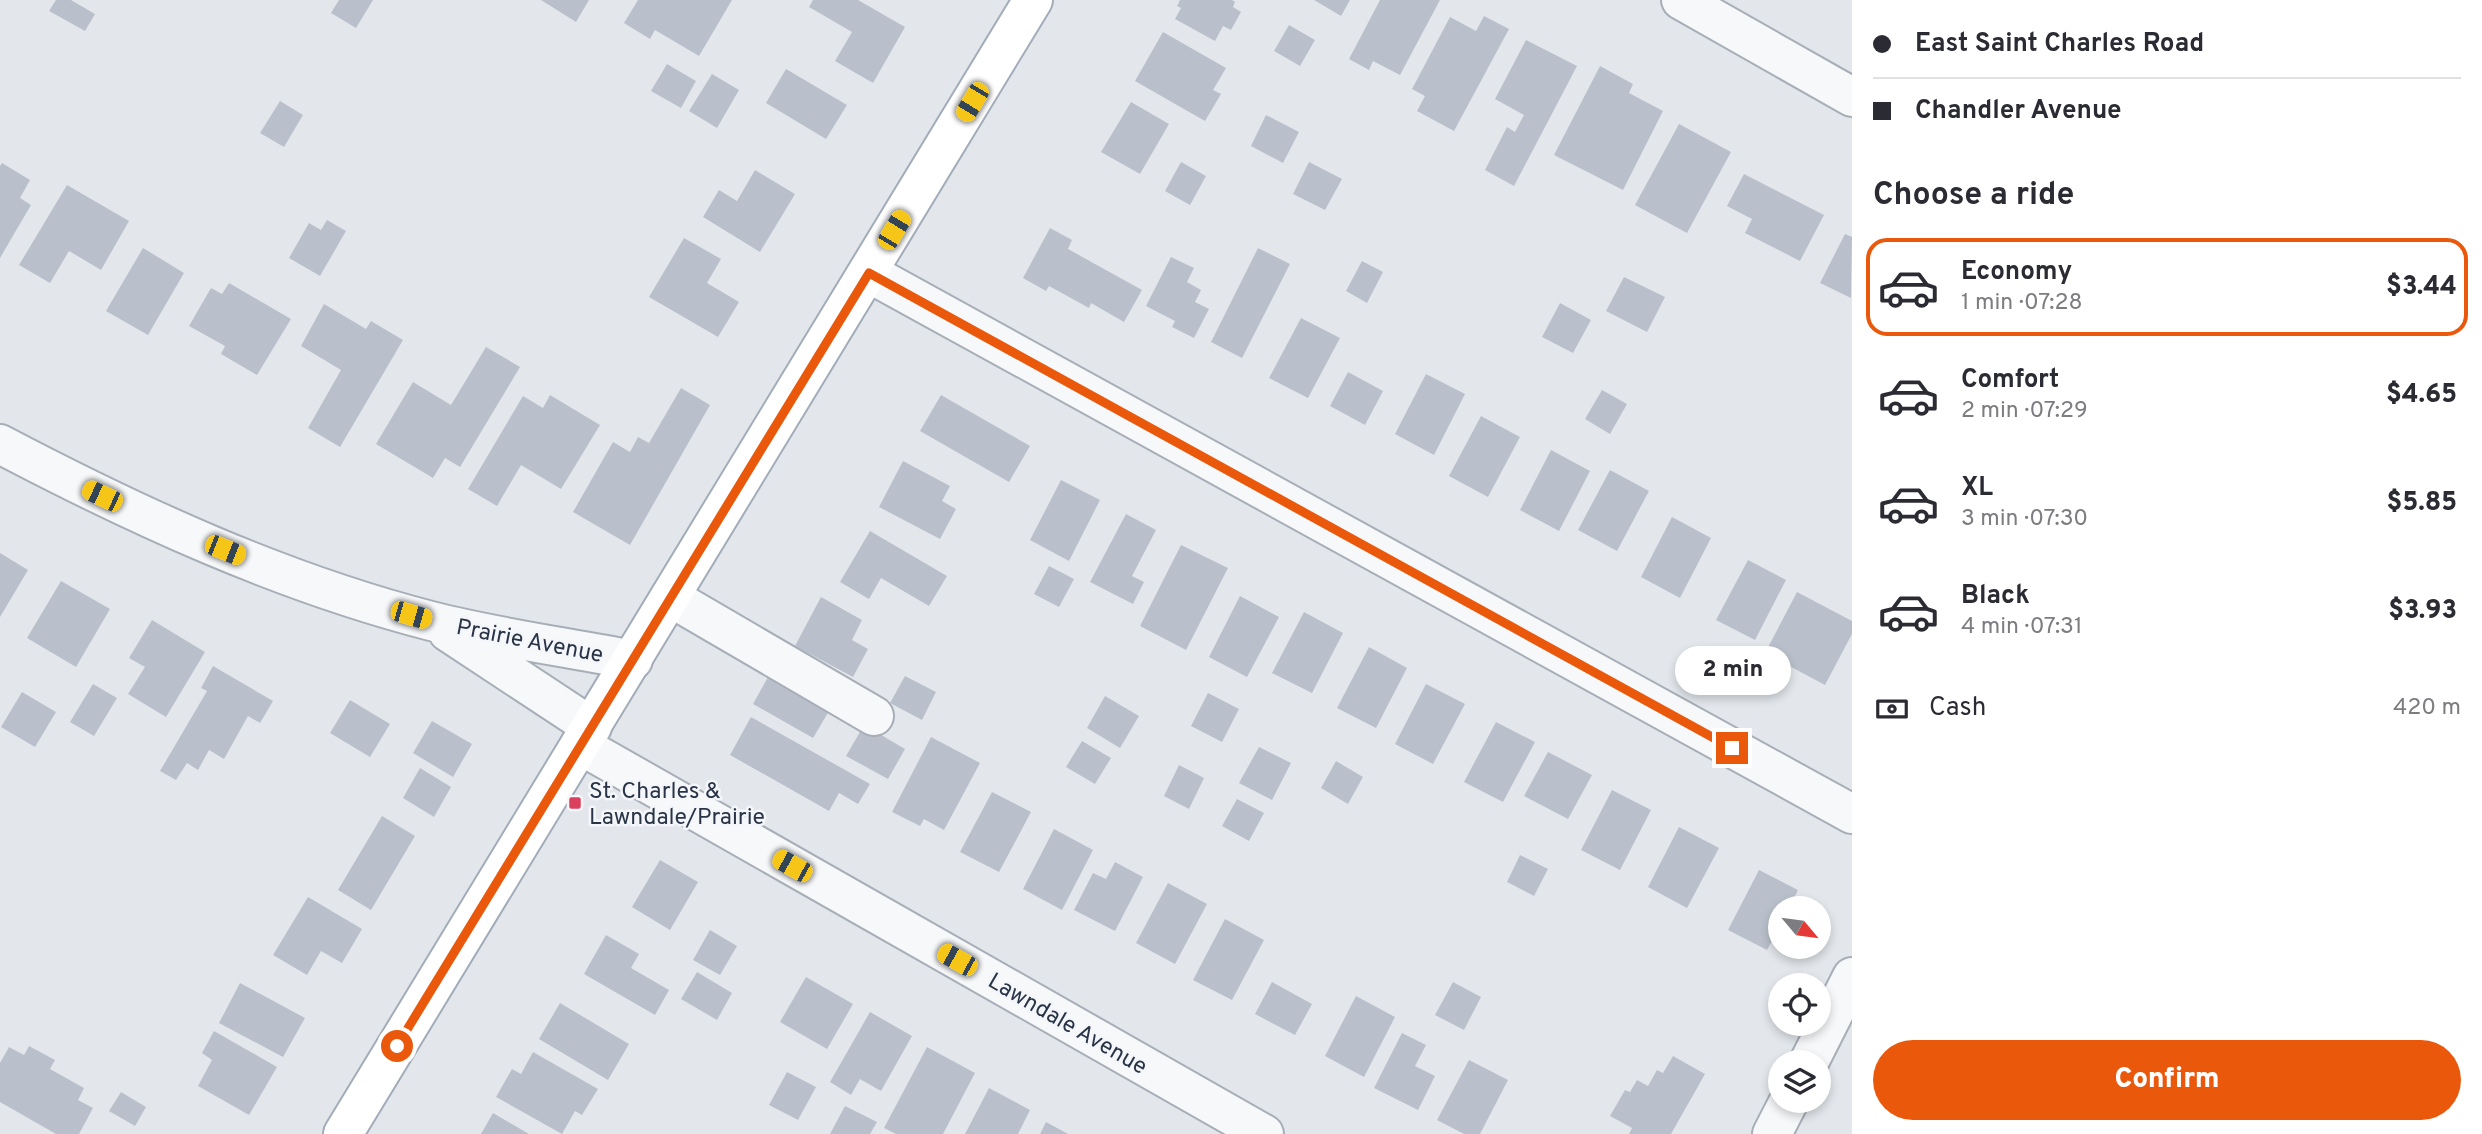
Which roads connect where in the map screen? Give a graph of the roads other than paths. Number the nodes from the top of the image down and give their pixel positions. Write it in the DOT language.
graph roads {
  1 [pos="1033,0"];
  2 [pos="1681,0"];
  3 [pos="1852,97"];
  4 [pos="869,273"];
  5 [pos="0,444"];
  6 [pos="670,597"];
  7 [pos="432,621"];
  8 [pos="633,660"];
  9 [pos="874,716"];
  10 [pos="586,736"];
  11 [pos="1852,814"];
  12 [pos="1852,977"];
  13 [pos="1815,1050"];
  14 [pos="1783,1113"];
  15 [pos="344,1134"];
  16 [pos="1264,1134"];
  17 [pos="1772,1134"];
  1 -- 4 [label="main road"];
  2 -- 3 [label="street"];
  4 -- 6 [label="main road"];
  4 -- 11 [label="street"];
  5 -- 7 [label="street, Prairie Avenue"];
  6 -- 8 [label="main road"];
  6 -- 9 [label="street"];
  7 -- 8 [label="street, Prairie Avenue"];
  7 -- 10 [label="street, Lawndale Avenue"];
  8 -- 10 [label="main road"];
  10 -- 15 [label="main road"];
  10 -- 16 [label="street, Lawndale Avenue"];
  12 -- 13 [label="street"];
  14 -- 17 [label="street"];
}
